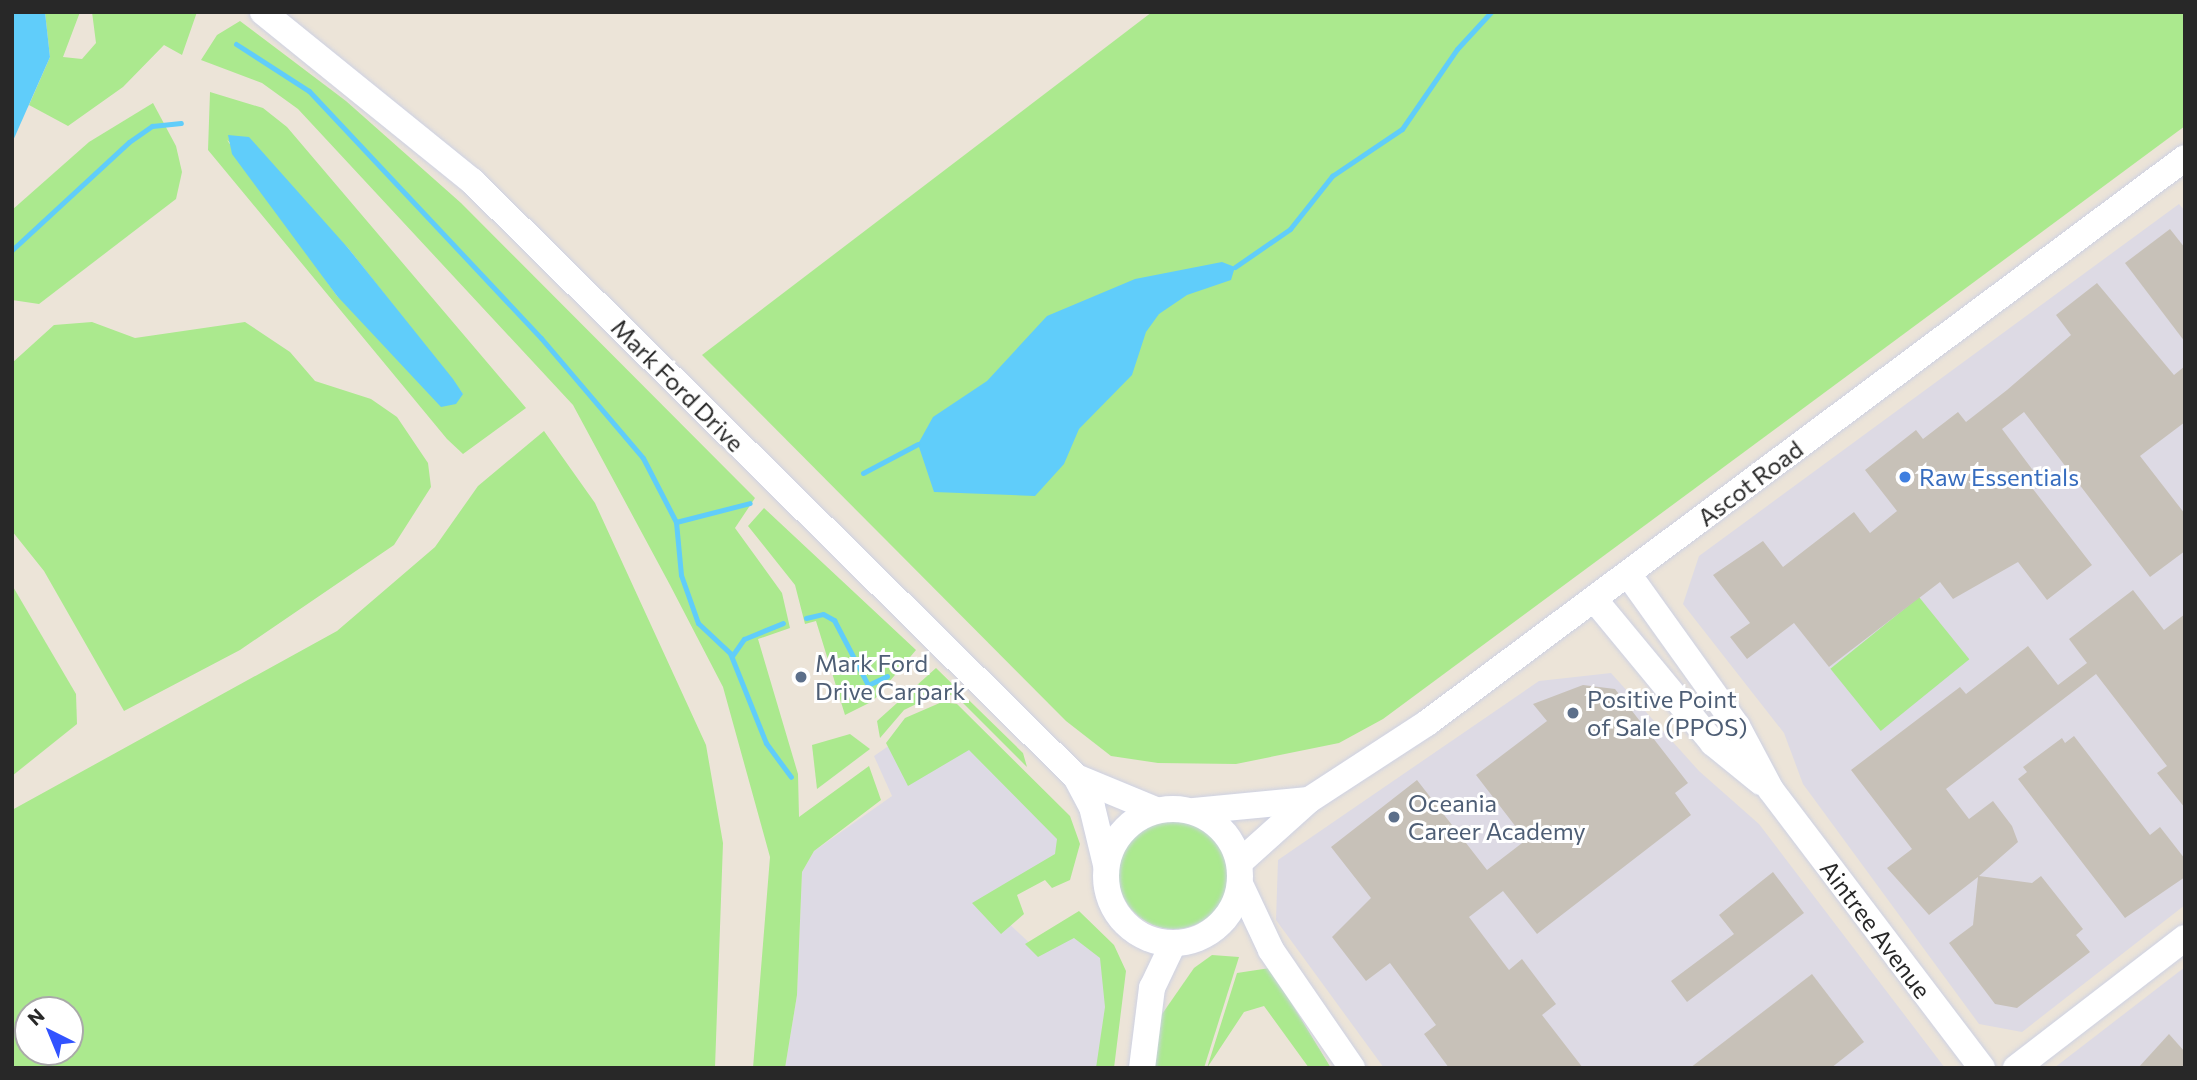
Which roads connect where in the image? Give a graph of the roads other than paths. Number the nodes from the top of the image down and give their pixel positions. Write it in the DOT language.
graph roads {
  1 [pos="263,12"];
  2 [pos="2185,158"];
  3 [pos="1628,574"];
  4 [pos="1594,599"];
  5 [pos="1076,777"];
  6 [pos="1771,790"];
  7 [pos="1309,800"];
  8 [pos="1156,810"];
  9 [pos="1192,811"];
  10 [pos="1106,865"];
  11 [pos="1240,873"];
  12 [pos="1222,923"];
  13 [pos="1142,936"];
  14 [pos="2185,938"];
  15 [pos="1172,944"];
  16 [pos="1271,950"];
  17 [pos="1152,988"];
  18 [pos="1142,1068"];
  19 [pos="1352,1068"];
  20 [pos="1982,1068"];
  21 [pos="2016,1068"];
  1 -- 5 [label="street, Mark Ford Drive"];
  2 -- 3 [label="street, Ascot Road"];
  3 -- 4 [label="street, Ascot Road"];
  3 -- 6 [label="street, Aintree Avenue"];
  4 -- 6 [label="street, Aintree Avenue"];
  4 -- 7 [label="street, Ascot Road"];
  5 -- 8 [label="street, Mark Ford Drive"];
  5 -- 10 [label="street, Mark Ford Drive"];
  6 -- 20 [label="street, Aintree Avenue"];
  7 -- 9 [label="street, Ascot Road"];
  7 -- 11 [label="street, Ascot Road"];
  8 -- 9 [label="street"];
  8 -- 10 [label="street"];
  9 -- 11 [label="street"];
  10 -- 13 [label="street"];
  11 -- 12 [label="street"];
  11 -- 16 [label="street"];
  12 -- 15 [label="street"];
  12 -- 16 [label="street"];
  13 -- 15 [label="street"];
  13 -- 17 [label="street"];
  14 -- 21 [label="street"];
  15 -- 17 [label="street"];
  16 -- 19 [label="street"];
  17 -- 18 [label="street"];
}
